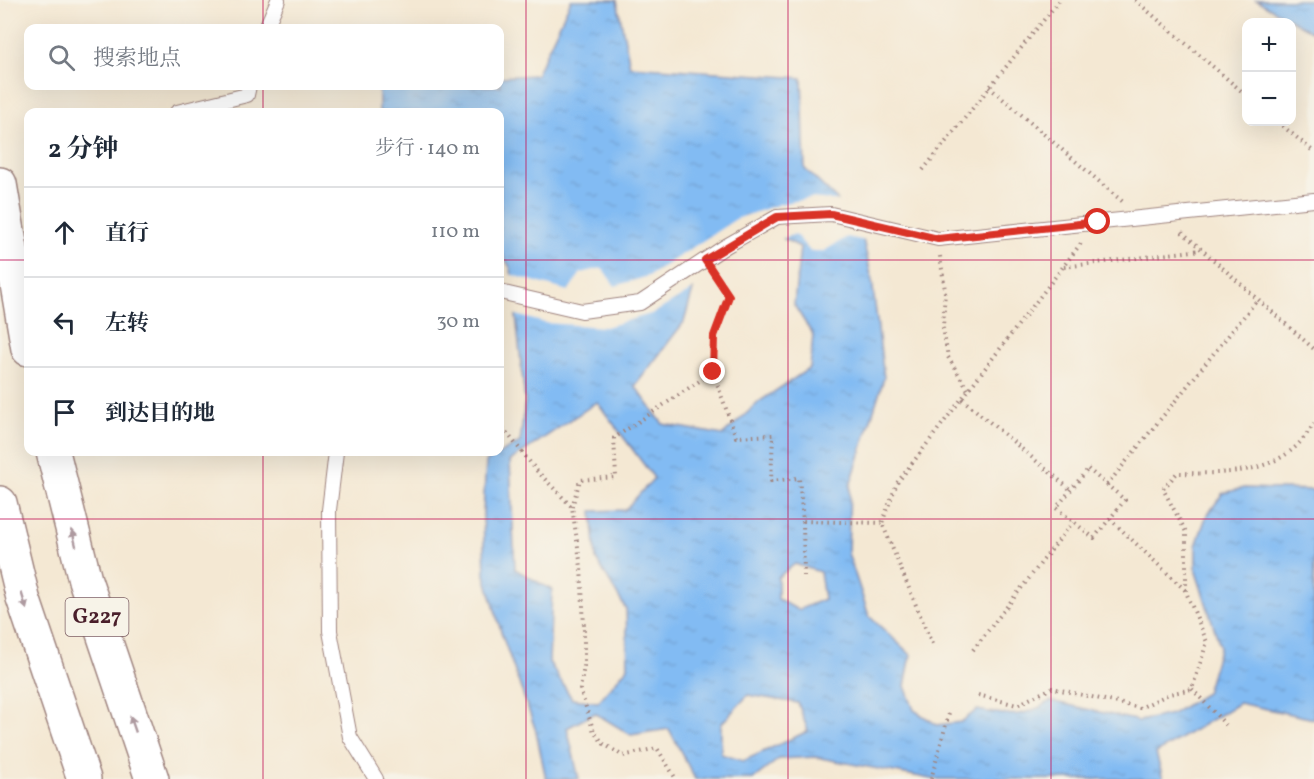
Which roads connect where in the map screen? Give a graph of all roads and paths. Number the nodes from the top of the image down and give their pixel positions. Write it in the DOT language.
graph roads {
  1 [pos="278,0"];
  2 [pos="1135,0"];
  3 [pos="1059,1"];
  4 [pos="268,24"];
  5 [pos="989,87"];
  6 [pos="248,90"];
  7 [pos="1242,92"];
  8 [pos="193,108"];
  9 [pos="1283,126"];
  10 [pos="1314,152"];
  11 [pos="923,170"];
  12 [pos="0,184"];
  13 [pos="1314,200"];
  14 [pos="1163,216"];
  15 [pos="1141,218"];
  16 [pos="1098,222"];
  17 [pos="938,239"];
  18 [pos="1202,250"];
  19 [pos="705,260"];
  20 [pos="1063,267"];
  21 [pos="504,293"];
  22 [pos="1258,299"];
  23 [pos="24,326"];
  24 [pos="1314,348"];
  25 [pos="713,372"];
  26 [pos="968,390"];
  27 [pos="962,399"];
  28 [pos="1314,424"];
  29 [pos="504,429"];
  30 [pos="54,456"];
  31 [pos="336,456"];
  32 [pos="1107,485"];
  33 [pos="1071,490"];
  34 [pos="0,503"];
  35 [pos="572,507"];
  36 [pos="1110,519"];
  37 [pos="803,521"];
  38 [pos="1073,522"];
  39 [pos="882,523"];
  40 [pos="804,576"];
  41 [pos="1186,592"];
  42 [pos="932,644"];
  43 [pos="973,650"];
  44 [pos="1192,688"];
  45 [pos="978,695"];
  46 [pos="950,710"];
  47 [pos="1226,725"];
  48 [pos="84,779"];
  49 [pos="152,779"];
  50 [pos="376,779"];
  51 [pos="676,779"];
  52 [pos="931,779"];
  1 -- 4 [label="lane"];
  2 -- 7 [label="path"];
  3 -- 5 [label="path"];
  5 -- 11 [label="path"];
  5 -- 15 [label="path"];
  6 -- 8 [label="lane"];
  9 -- 10 [label="path"];
  12 -- 23 [label="highway"];
  13 -- 14 [label="lane"];
  14 -- 15 [label="lane"];
  14 -- 18 [label="path"];
  15 -- 16 [label="lane"];
  16 -- 17 [label="lane"];
  16 -- 20 [label="path"];
  17 -- 19 [label="lane"];
  17 -- 26 [label="path"];
  18 -- 20 [label="path"];
  18 -- 22 [label="path"];
  19 -- 21 [label="lane"];
  19 -- 25 [label="path"];
  20 -- 26 [label="path"];
  22 -- 24 [label="path"];
  22 -- 32 [label="path"];
  25 -- 35 [label="path"];
  25 -- 37 [label="path"];
  26 -- 27 [label="path"];
  27 -- 33 [label="path"];
  27 -- 39 [label="path"];
  28 -- 41 [label="path"];
  29 -- 35 [label="path"];
  49 -- 30 [label="highway, G227, one-way"];
  31 -- 50 [label="lane"];
  32 -- 33 [label="path"];
  32 -- 36 [label="path"];
  33 -- 38 [label="path"];
  34 -- 48 [label="highway, G227, one-way"];
  35 -- 51 [label="path"];
  36 -- 38 [label="path"];
  36 -- 41 [label="path"];
  37 -- 39 [label="path"];
  37 -- 40 [label="path"];
  38 -- 43 [label="path"];
  39 -- 42 [label="path"];
  41 -- 44 [label="path"];
  44 -- 45 [label="path"];
  44 -- 47 [label="path"];
  46 -- 52 [label="path"];
}
